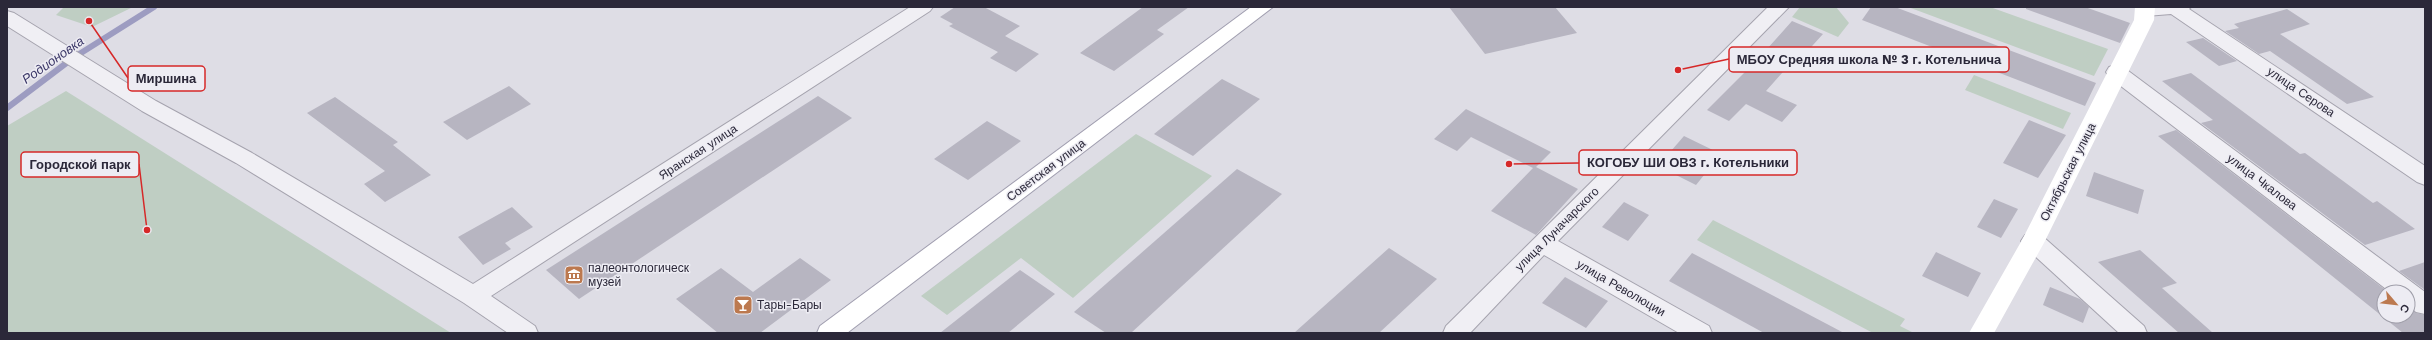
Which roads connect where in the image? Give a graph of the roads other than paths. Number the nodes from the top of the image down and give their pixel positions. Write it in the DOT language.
graph roads {
  1 [pos="923,7"];
  2 [pos="1263,7"];
  3 [pos="1779,7"];
  4 [pos="2177,7"];
  5 [pos="2145,9"];
  6 [pos="7,17"];
  7 [pos="2116,72"];
  8 [pos="2425,177"];
  9 [pos="2033,241"];
  10 [pos="1542,243"];
  11 [pos="2397,284"];
  12 [pos="473,296"];
  13 [pos="2416,298"];
  14 [pos="2425,305"];
  15 [pos="526,333"];
  16 [pos="829,333"];
  17 [pos="1455,333"];
  18 [pos="1700,333"];
  19 [pos="1981,333"];
  20 [pos="2135,333"];
  1 -- 12 [label="street, Яранская улица"];
  2 -- 16 [label="main road, Советская улица"];
  3 -- 10 [label="street, улица Луначарского"];
  4 -- 5 [label="street"];
  4 -- 8 [label="street, улица Серова"];
  5 -- 7 [label="main road, Октябрьская улица"];
  6 -- 12 [label="street"];
  7 -- 9 [label="main road, Октябрьская улица"];
  7 -- 11 [label="street, улица Чкалова"];
  9 -- 19 [label="main road, Октябрьская улица"];
  9 -- 20 [label="street"];
  10 -- 17 [label="street, улица Луначарского"];
  10 -- 18 [label="street, улица Революции"];
  12 -- 15 [label="street"];
  13 -- 14 [label="street, улица Чкалова"];
}
